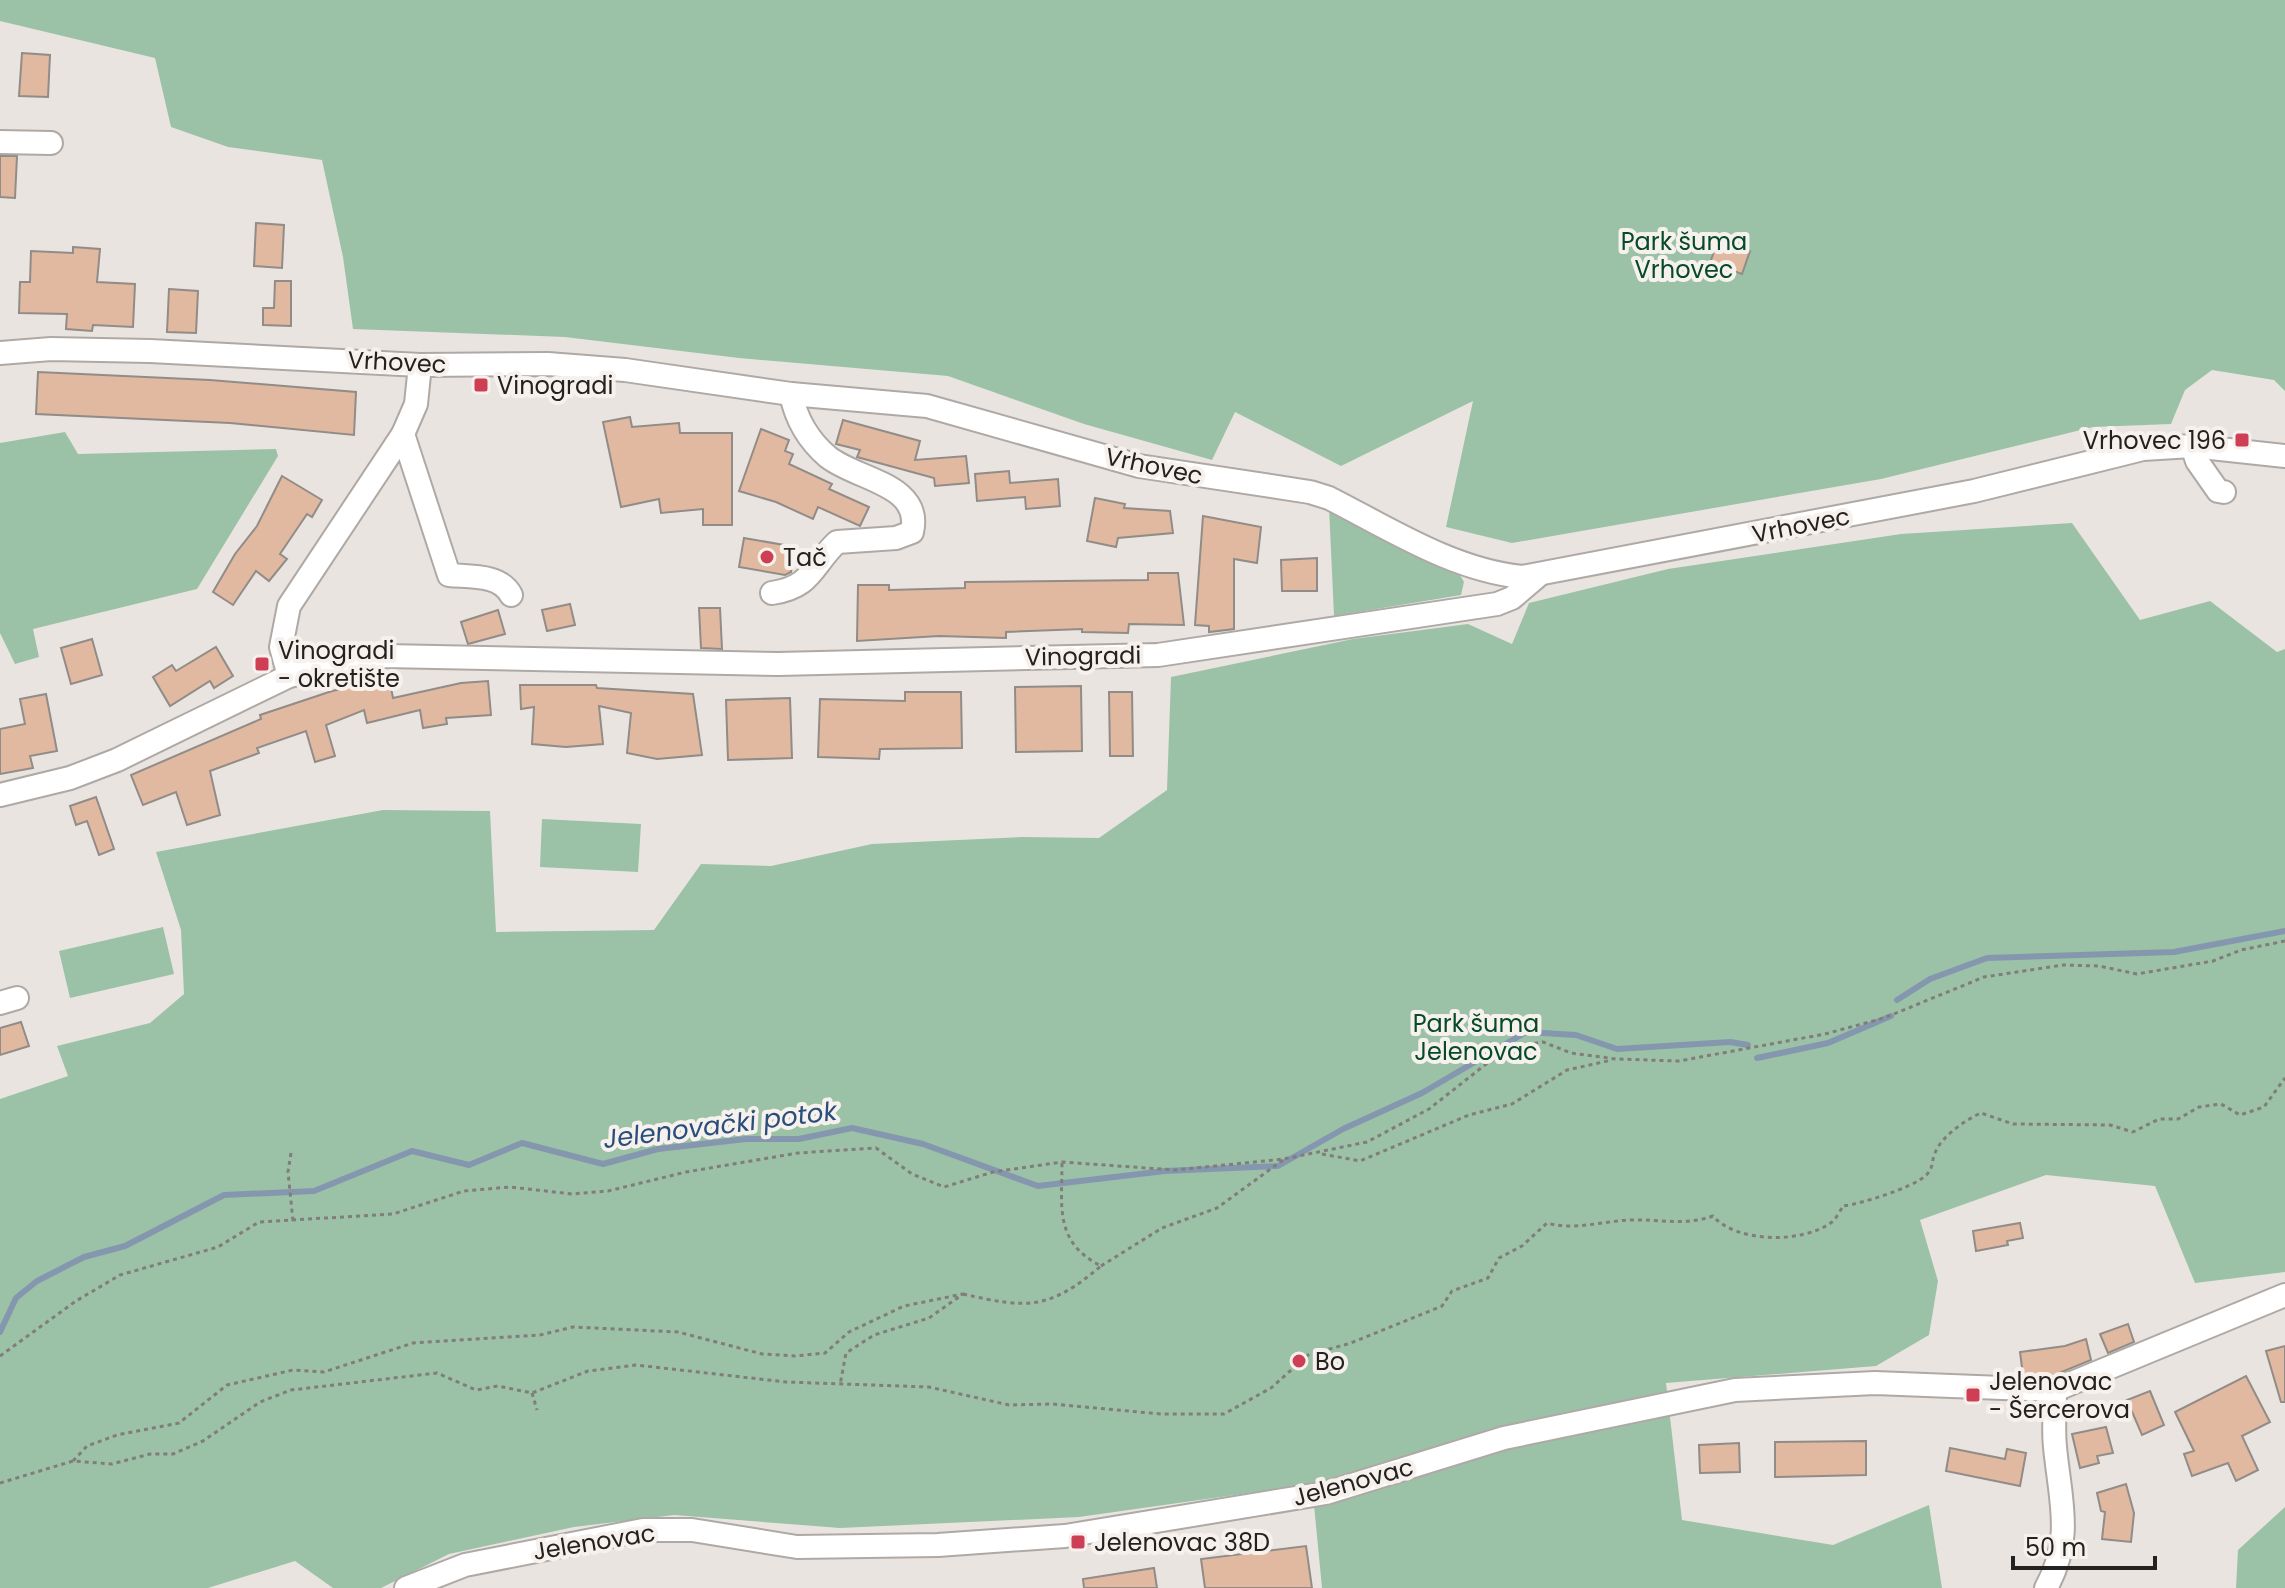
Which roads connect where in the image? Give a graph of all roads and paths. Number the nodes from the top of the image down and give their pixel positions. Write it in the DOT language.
graph roads {
  1 [pos="0,142"];
  2 [pos="51,143"];
  3 [pos="0,353"];
  4 [pos="420,365"];
  5 [pos="791,394"];
  6 [pos="403,434"];
  7 [pos="2192,446"];
  8 [pos="2285,456"];
  9 [pos="2224,492"];
  10 [pos="1480,570"];
  11 [pos="1539,575"];
  12 [pos="772,593"];
  13 [pos="511,595"];
  14 [pos="1470,609"];
  15 [pos="289,676"];
  16 [pos="0,795"];
  17 [pos="2285,941"];
  18 [pos="1616,1059"];
  19 [pos="2285,1078"];
  20 [pos="291,1153"];
  21 [pos="1320,1154"];
  22 [pos="1284,1159"];
  23 [pos="1062,1162"];
  24 [pos="293,1221"];
  25 [pos="1101,1266"];
  26 [pos="963,1294"];
  27 [pos="2285,1295"];
  28 [pos="0,1356"];
  29 [pos="840,1385"];
  30 [pos="2055,1390"];
  31 [pos="532,1393"];
  32 [pos="537,1410"];
  33 [pos="73,1461"];
  34 [pos="0,1483"];
  35 [pos="406,1588"];
  36 [pos="2046,1588"];
  1 -- 2 [label="street"];
  3 -- 4 [label="street, Vrhovec"];
  4 -- 5 [label="street, Vrhovec"];
  4 -- 6 [label="street"];
  5 -- 10 [label="street, Vrhovec"];
  5 -- 12 [label="street"];
  6 -- 13 [label="street"];
  6 -- 15 [label="street"];
  7 -- 8 [label="street, Vrhovec"];
  7 -- 9 [label="street"];
  7 -- 11 [label="street, Vrhovec"];
  10 -- 11 [label="street, Vrhovec"];
  10 -- 14 [label="street"];
  11 -- 14 [label="street, Vinogradi"];
  14 -- 15 [label="street, Vinogradi"];
  15 -- 16 [label="street, Vinogradi"];
  17 -- 18 [label="path"];
  18 -- 21 [label="path"];
  18 -- 21 [label="path"];
  19 -- 29 [label="path"];
  20 -- 24 [label="path"];
  21 -- 22 [label="path"];
  22 -- 23 [label="path"];
  22 -- 25 [label="path"];
  23 -- 24 [label="path"];
  23 -- 25 [label="path"];
  24 -- 28 [label="path"];
  25 -- 26 [label="path"];
  26 -- 29 [label="path"];
  26 -- 33 [label="path"];
  27 -- 30 [label="street, Jelenovac"];
  29 -- 31 [label="path"];
  30 -- 35 [label="street, Jelenovac"];
  30 -- 36 [label="street"];
  31 -- 32 [label="path"];
  31 -- 33 [label="path"];
  33 -- 34 [label="path"];
}
